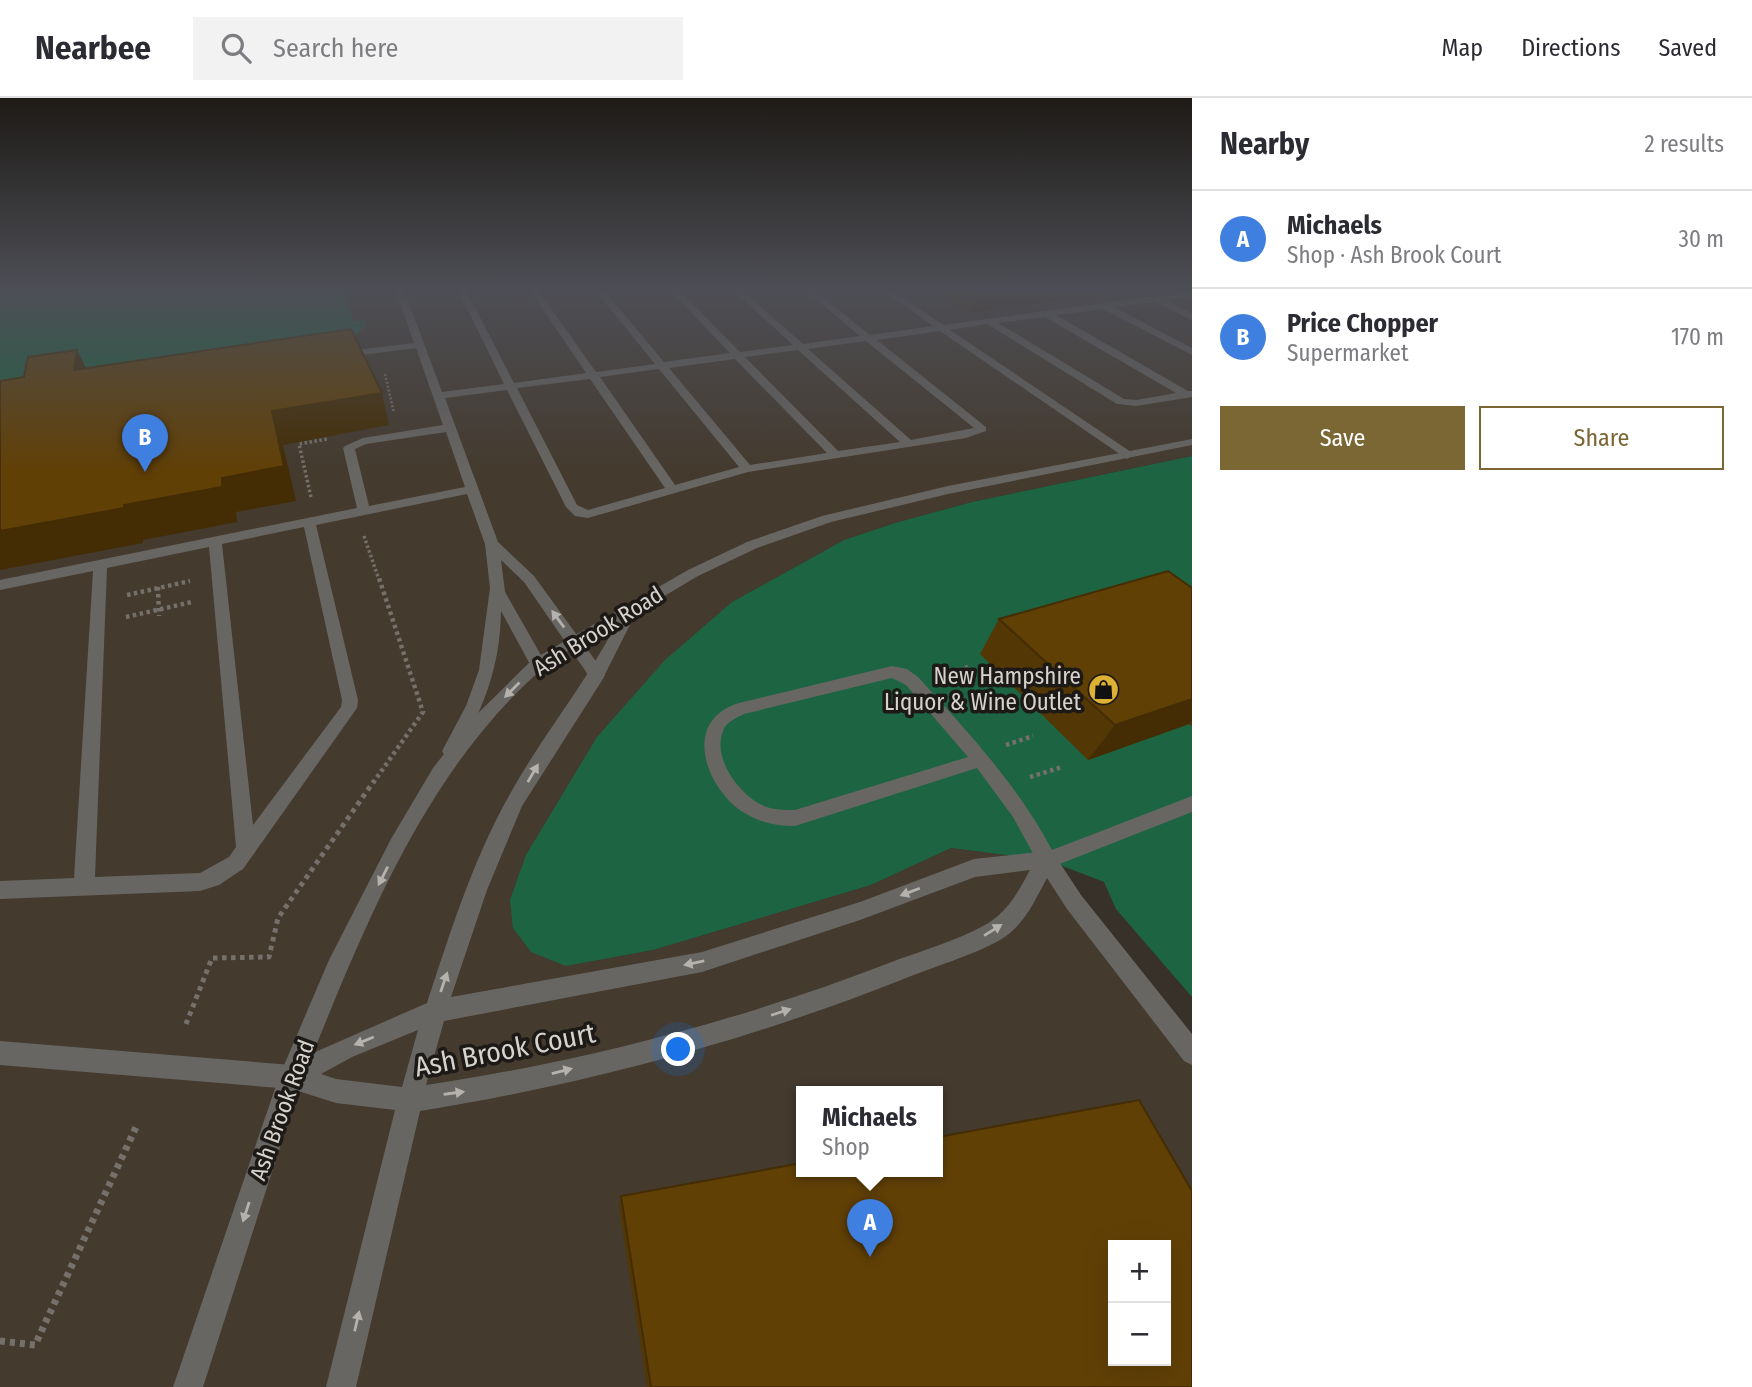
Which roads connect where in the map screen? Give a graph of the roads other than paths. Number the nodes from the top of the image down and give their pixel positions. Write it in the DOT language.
graph roads {
  1 [pos="375,350"];
  2 [pos="421,350"];
  3 [pos="494,350"];
  4 [pos="576,350"];
  5 [pos="649,350"];
  6 [pos="733,350"];
  7 [pos="779,350"];
  8 [pos="805,350"];
  9 [pos="885,350"];
  10 [pos="974,350"];
  11 [pos="1036,350"];
  12 [pos="1111,350"];
  13 [pos="325,356"];
  14 [pos="739,356"];
  15 [pos="662,366"];
  16 [pos="593,375"];
  17 [pos="513,386"];
  18 [pos="1189,394"];
  19 [pos="438,396"];
  20 [pos="449,428"];
  21 [pos="1192,442"];
  22 [pos="909,444"];
  23 [pos="835,455"];
  24 [pos="1127,455"];
  25 [pos="747,469"];
  26 [pos="471,489"];
  27 [pos="673,491"];
  28 [pos="364,510"];
  29 [pos="309,522"];
  30 [pos="215,541"];
  31 [pos="492,544"];
  32 [pos="100,564"];
  33 [pos="496,581"];
  34 [pos="0,585"];
  35 [pos="629,612"];
  36 [pos="575,642"];
  37 [pos="538,664"];
  38 [pos="597,676"];
  39 [pos="980,760"];
  40 [pos="439,773"];
  41 [pos="1192,804"];
  42 [pos="246,850"];
  43 [pos="1047,860"];
  44 [pos="84,887"];
  45 [pos="0,890"];
  46 [pos="435,1011"];
  47 [pos="0,1053"];
  48 [pos="1192,1054"];
  49 [pos="291,1077"];
  50 [pos="411,1100"];
  51 [pos="188,1387"];
  52 [pos="341,1387"];
  1 -- 13 [label="street"];
  2 -- 19 [label="street"];
  3 -- 17 [label="street"];
  4 -- 16 [label="street"];
  5 -- 15 [label="street"];
  6 -- 14 [label="street"];
  7 -- 14 [label="street"];
  8 -- 22 [label="street"];
  9 -- 22 [label="street"];
  10 -- 24 [label="street"];
  11 -- 18 [label="street"];
  12 -- 18 [label="street"];
  14 -- 15 [label="street"];
  14 -- 23 [label="street"];
  15 -- 16 [label="street"];
  15 -- 25 [label="street"];
  16 -- 17 [label="street"];
  16 -- 27 [label="street"];
  17 -- 19 [label="street"];
  17 -- 27 [label="street"];
  19 -- 20 [label="street"];
  20 -- 26 [label="street"];
  20 -- 28 [label="street"];
  21 -- 24 [label="street, Ash Brook Road"];
  22 -- 23 [label="street"];
  23 -- 25 [label="street"];
  24 -- 35 [label="street, Ash Brook Road"];
  25 -- 27 [label="street"];
  26 -- 28 [label="street"];
  26 -- 31 [label="street"];
  28 -- 29 [label="street"];
  29 -- 30 [label="street"];
  29 -- 42 [label="street"];
  30 -- 32 [label="street"];
  30 -- 42 [label="street"];
  31 -- 33 [label="street"];
  36 -- 31 [label="street, one-way"];
  32 -- 34 [label="street"];
  32 -- 44 [label="street"];
  33 -- 37 [label="street"];
  33 -- 40 [label="street"];
  35 -- 36 [label="street, Ash Brook Road"];
  35 -- 38 [label="street"];
  36 -- 37 [label="street, Ash Brook Road"];
  36 -- 38 [label="street"];
  37 -- 40 [label="street, Ash Brook Road, one-way"];
  46 -- 38 [label="street, one-way"];
  39 -- 39 [label="street"];
  39 -- 43 [label="street"];
  40 -- 49 [label="street, Ash Brook Road, one-way"];
  41 -- 43 [label="street"];
  42 -- 44 [label="street"];
  43 -- 46 [label="street, Ash Brook Court, one-way"];
  43 -- 48 [label="street"];
  50 -- 43 [label="street, Ash Brook Court, one-way"];
  44 -- 45 [label="street"];
  46 -- 49 [label="street, Ash Brook Court, one-way"];
  46 -- 50 [label="street"];
  47 -- 49 [label="street"];
  49 -- 50 [label="street, Ash Brook Court"];
  49 -- 51 [label="street, Ash Brook Road, one-way"];
  52 -- 50 [label="street, one-way"];
}
